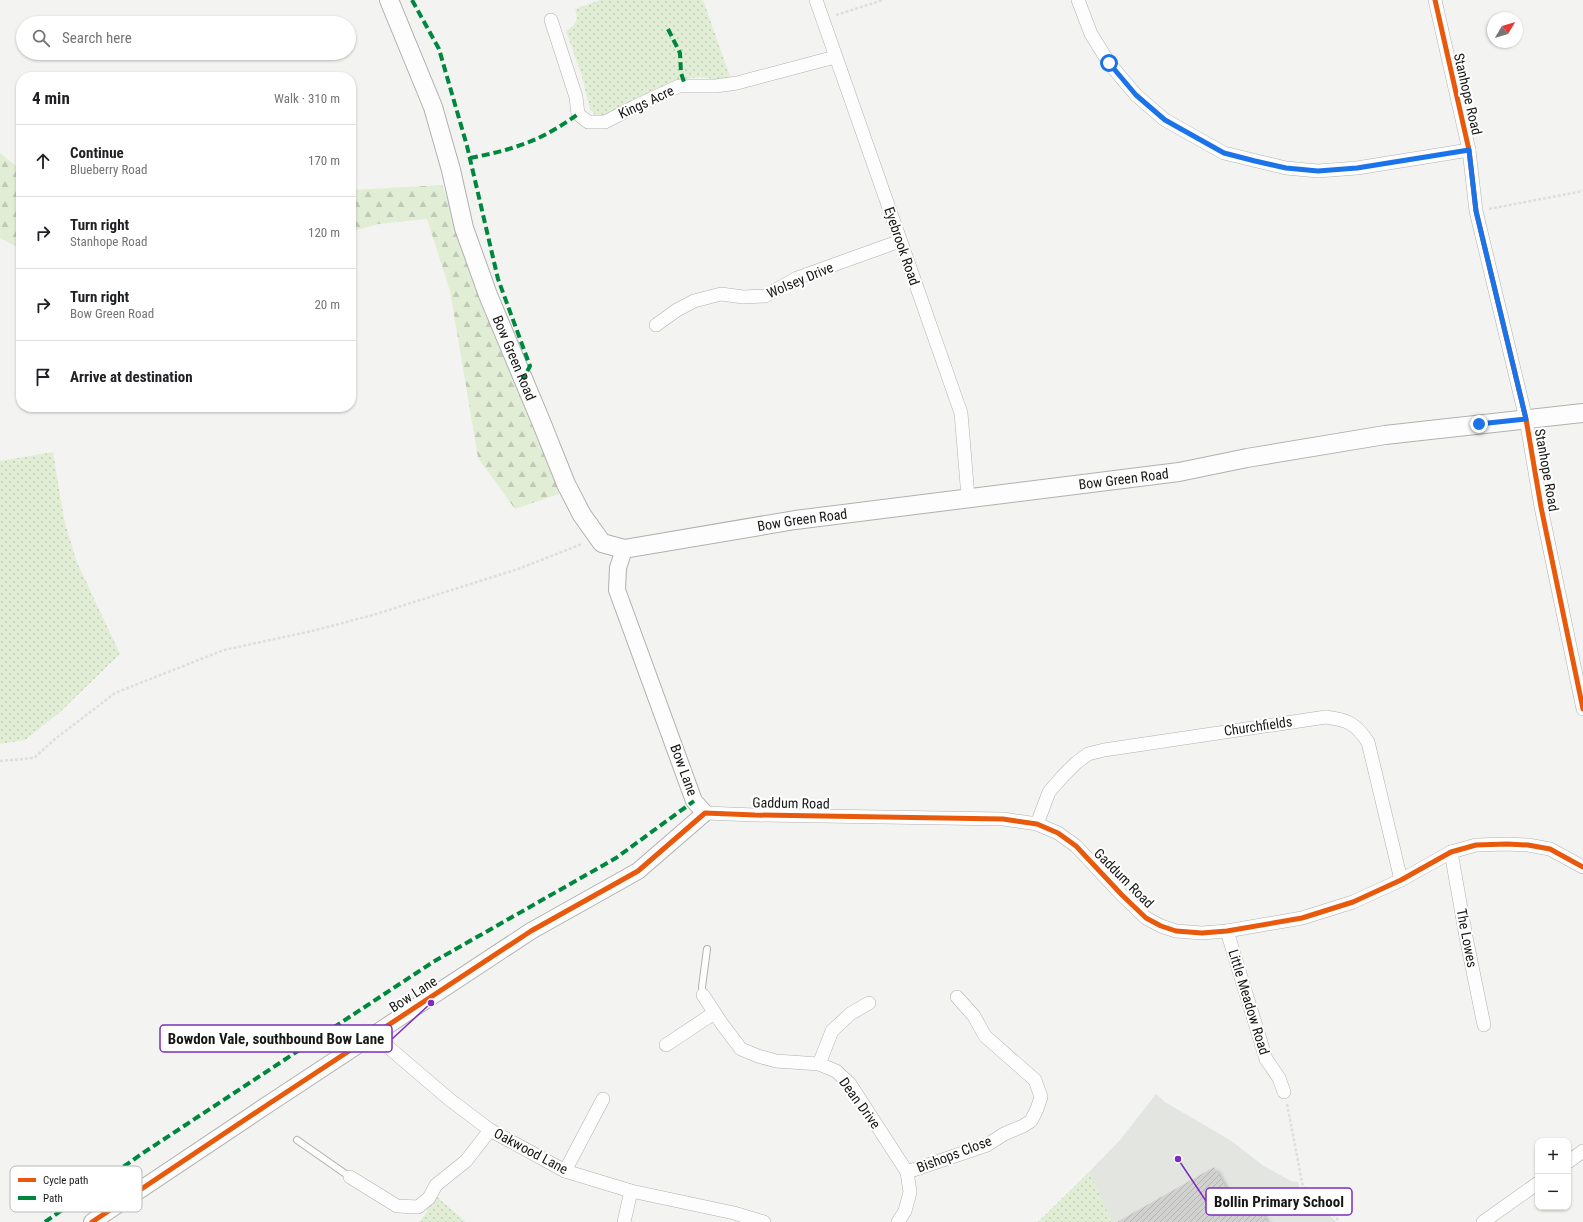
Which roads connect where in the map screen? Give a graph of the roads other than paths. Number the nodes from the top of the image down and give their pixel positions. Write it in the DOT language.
graph roads {
  1 [pos="389,0"];
  2 [pos="816,0"];
  3 [pos="1078,0"];
  4 [pos="1435,0"];
  5 [pos="551,20"];
  6 [pos="835,57"];
  7 [pos="1469,150"];
  8 [pos="900,241"];
  9 [pos="656,325"];
  10 [pos="1583,413"];
  11 [pos="1526,419"];
  12 [pos="968,497"];
  13 [pos="624,549"];
  14 [pos="1583,709"];
  15 [pos="705,813"];
  16 [pos="1037,824"];
  17 [pos="1451,852"];
  18 [pos="1583,867"];
  19 [pos="1401,880"];
  20 [pos="1227,931"];
  21 [pos="707,949"];
  22 [pos="703,995"];
  23 [pos="957,997"];
  24 [pos="869,1003"];
  25 [pos="714,1013"];
  26 [pos="1484,1025"];
  27 [pos="374,1034"];
  28 [pos="666,1045"];
  29 [pos="819,1064"];
  30 [pos="1284,1092"];
  31 [pos="603,1099"];
  32 [pos="490,1130"];
  33 [pos="297,1140"];
  34 [pos="1583,1151"];
  35 [pos="1571,1160"];
  36 [pos="565,1171"];
  37 [pos="907,1172"];
  38 [pos="350,1177"];
  39 [pos="1535,1185"];
  40 [pos="142,1189"];
  41 [pos="631,1191"];
  42 [pos="107,1212"];
  43 [pos="92,1222"];
  44 [pos="624,1222"];
  45 [pos="764,1222"];
  46 [pos="898,1222"];
  47 [pos="1483,1222"];
  1 -- 13 [label="main road, Bow Green Road"];
  2 -- 6 [label="street, Eyebrook Road"];
  3 -- 7 [label="street"];
  4 -- 7 [label="street, Stanhope Road"];
  5 -- 6 [label="street, Kings Acre"];
  6 -- 8 [label="street, Eyebrook Road"];
  7 -- 11 [label="street, Stanhope Road"];
  8 -- 9 [label="street, Wolsey Drive"];
  8 -- 12 [label="street, Eyebrook Road"];
  10 -- 11 [label="main road, Bow Green Road"];
  11 -- 12 [label="main road, Bow Green Road"];
  11 -- 14 [label="street, Stanhope Road"];
  12 -- 13 [label="main road, Bow Green Road"];
  13 -- 15 [label="street, Bow Lane"];
  15 -- 16 [label="street, Gaddum Road"];
  15 -- 27 [label="street, Bow Lane"];
  16 -- 19 [label="street, Churchfields"];
  16 -- 20 [label="street, Gaddum Road"];
  17 -- 18 [label="street, Gaddum Road"];
  17 -- 19 [label="street, Gaddum Road"];
  17 -- 26 [label="street, The Lowes"];
  19 -- 20 [label="street, Gaddum Road"];
  20 -- 30 [label="street, Little Meadow Road"];
  21 -- 22 [label="lane"];
  22 -- 25 [label="street, Dean Drive"];
  23 -- 37 [label="street, Bishops Close"];
  24 -- 29 [label="street"];
  25 -- 28 [label="street"];
  25 -- 29 [label="street, Dean Drive"];
  27 -- 32 [label="street, Oakwood Lane"];
  27 -- 40 [label="street, Bow Lane"];
  29 -- 37 [label="street, Dean Drive"];
  31 -- 36 [label="street"];
  32 -- 36 [label="street, Oakwood Lane"];
  32 -- 38 [label="street"];
  33 -- 38 [label="lane"];
  34 -- 35 [label="street"];
  36 -- 41 [label="street, Oakwood Lane"];
  37 -- 46 [label="street, Dean Drive"];
  39 -- 47 [label="street"];
  41 -- 44 [label="street"];
  41 -- 45 [label="street, Oakwood Lane"];
  42 -- 43 [label="street, Bow Lane"];
}
